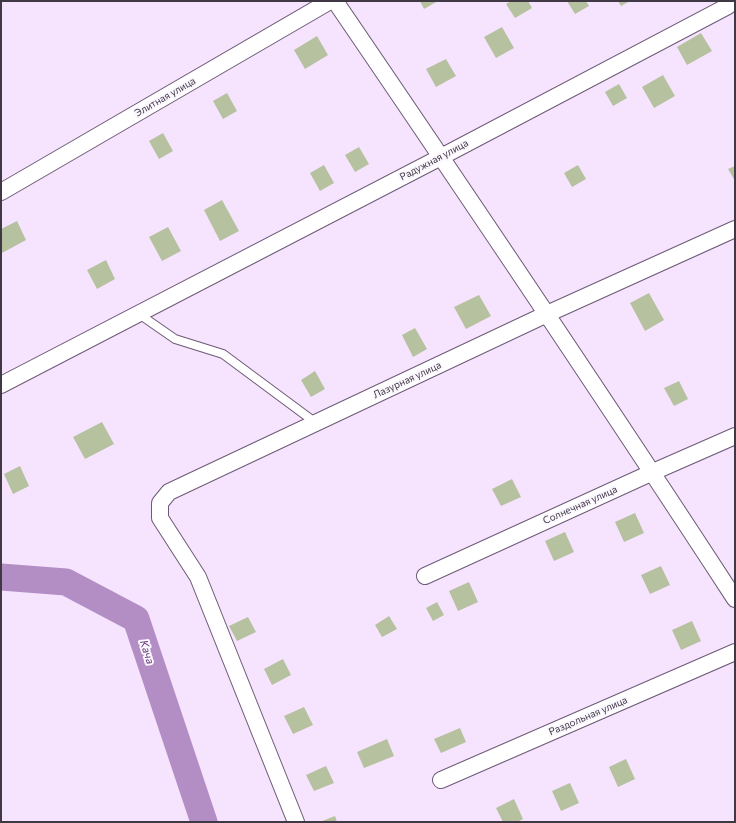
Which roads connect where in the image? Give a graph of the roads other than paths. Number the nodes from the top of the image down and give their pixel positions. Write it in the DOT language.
graph roads {
  1 [pos="330,1"];
  2 [pos="335,1"];
  3 [pos="728,7"];
  4 [pos="441,157"];
  5 [pos="1,192"];
  6 [pos="735,229"];
  7 [pos="139,314"];
  8 [pos="547,314"];
  9 [pos="1,385"];
  10 [pos="316,423"];
  11 [pos="735,436"];
  12 [pos="652,472"];
  13 [pos="425,576"];
  14 [pos="735,599"];
  15 [pos="735,652"];
  16 [pos="441,780"];
  17 [pos="296,822"];
  1 -- 5 [label="street, Элитная улица"];
  2 -- 4 [label="street"];
  3 -- 4 [label="street, Радужная улица"];
  4 -- 7 [label="street, Радужная улица"];
  4 -- 8 [label="street"];
  6 -- 8 [label="street, Лазурная улица"];
  7 -- 9 [label="street, Радужная улица"];
  7 -- 10 [label="lane"];
  8 -- 10 [label="street, Лазурная улица"];
  8 -- 12 [label="street"];
  10 -- 17 [label="street, Лазурная улица"];
  11 -- 12 [label="street, Солнечная улица"];
  12 -- 13 [label="street, Солнечная улица"];
  12 -- 14 [label="street"];
  15 -- 16 [label="street, Раздольная улица"];
}
